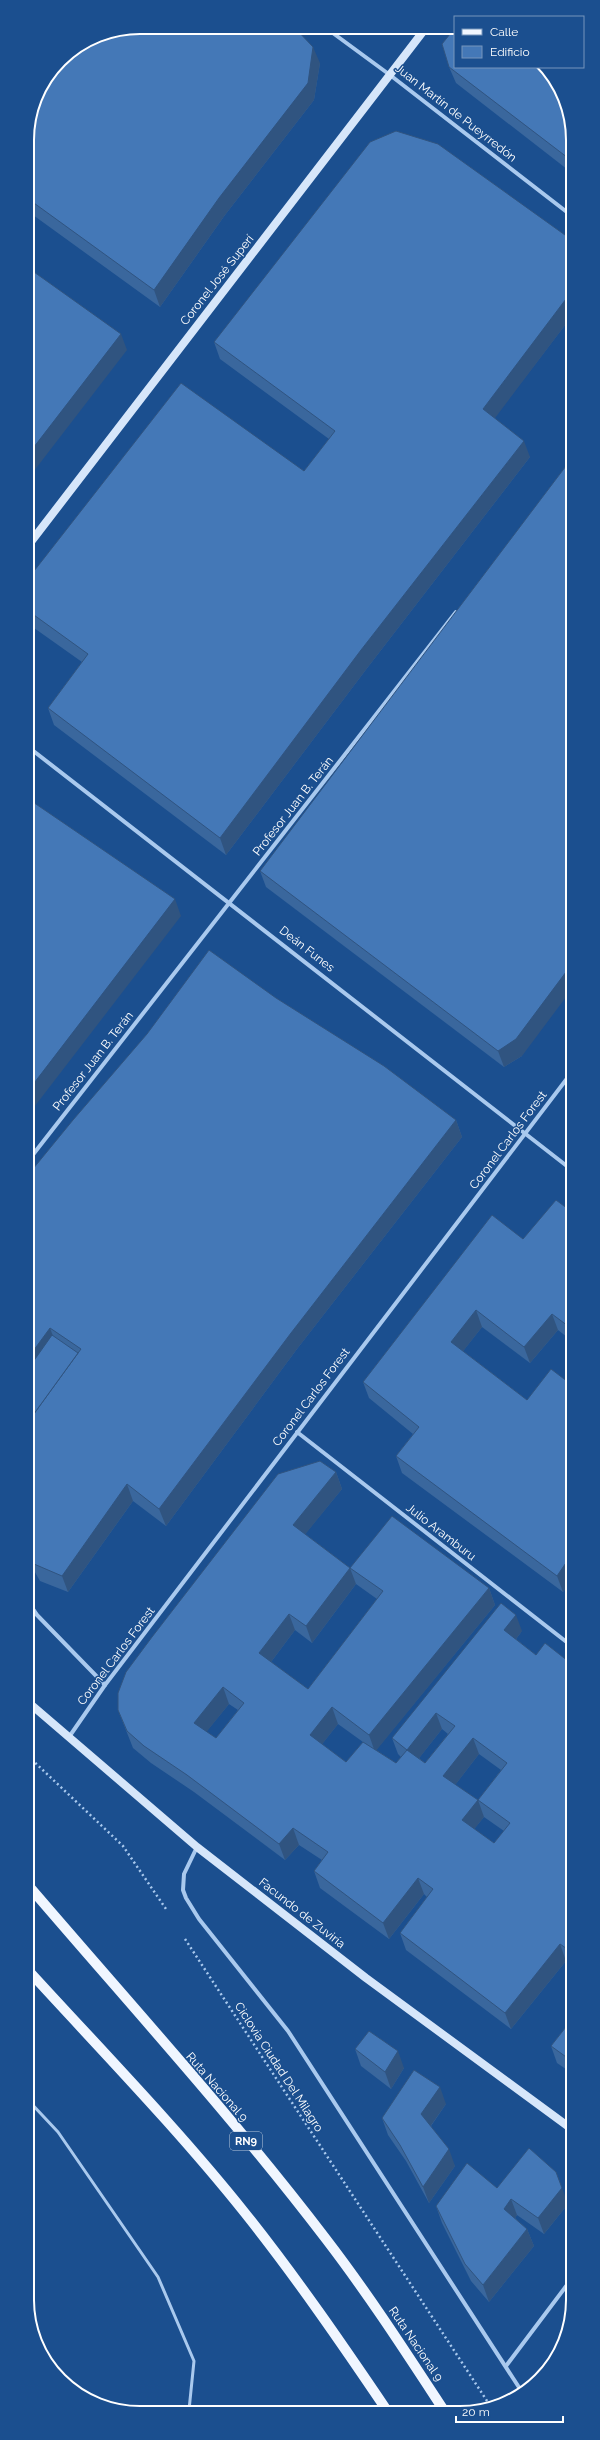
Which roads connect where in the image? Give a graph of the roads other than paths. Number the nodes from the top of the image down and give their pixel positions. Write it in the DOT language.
graph roads {
  1 [pos="334,34"];
  2 [pos="421,34"];
  3 [pos="390,75"];
  4 [pos="566,211"];
  5 [pos="34,538"];
  6 [pos="460,606"];
  7 [pos="34,751"];
  8 [pos="231,902"];
  9 [pos="566,1080"];
  10 [pos="525,1133"];
  11 [pos="34,1153"];
  12 [pos="566,1165"];
  13 [pos="297,1432"];
  14 [pos="34,1612"];
  15 [pos="566,1642"];
  16 [pos="105,1685"];
  17 [pos="34,1707"];
  18 [pos="69,1737"];
  19 [pos="197,1847"];
  20 [pos="34,1892"];
  21 [pos="34,1977"];
  22 [pos="34,2106"];
  23 [pos="566,2125"];
  24 [pos="566,2286"];
  25 [pos="506,2366"];
  26 [pos="519,2388"];
  27 [pos="189,2406"];
  28 [pos="384,2406"];
  29 [pos="441,2406"];
  1 -- 3 [label="street, Juan Martín de Pueyrredón"];
  2 -- 3 [label="street, Coronel José Superí"];
  3 -- 4 [label="street, Juan Martín de Pueyrredón"];
  3 -- 5 [label="street, Coronel José Superí"];
  6 -- 8 [label="street, Profesor Juan B. Terán"];
  7 -- 8 [label="street, Deán Funes"];
  8 -- 10 [label="street, Deán Funes"];
  8 -- 11 [label="street, Profesor Juan B. Terán"];
  9 -- 10 [label="street, Coronel Carlos Forest"];
  10 -- 12 [label="street, Deán Funes"];
  10 -- 13 [label="street, Coronel Carlos Forest"];
  13 -- 15 [label="street, Julio Aramburu"];
  13 -- 16 [label="street, Coronel Carlos Forest"];
  14 -- 16 [label="street"];
  16 -- 18 [label="street, Coronel Carlos Forest"];
  17 -- 18 [label="street, Facundo de Zuviría"];
  18 -- 19 [label="street, Facundo de Zuviría"];
  19 -- 23 [label="street, Facundo de Zuviría"];
  19 -- 25 [label="street"];
  20 -- 29 [label="main road, Ruta Nacional 9 / RN9"];
  21 -- 28 [label="main road"];
  22 -- 27 [label="lane"];
  24 -- 25 [label="street"];
  25 -- 26 [label="street"];
}
